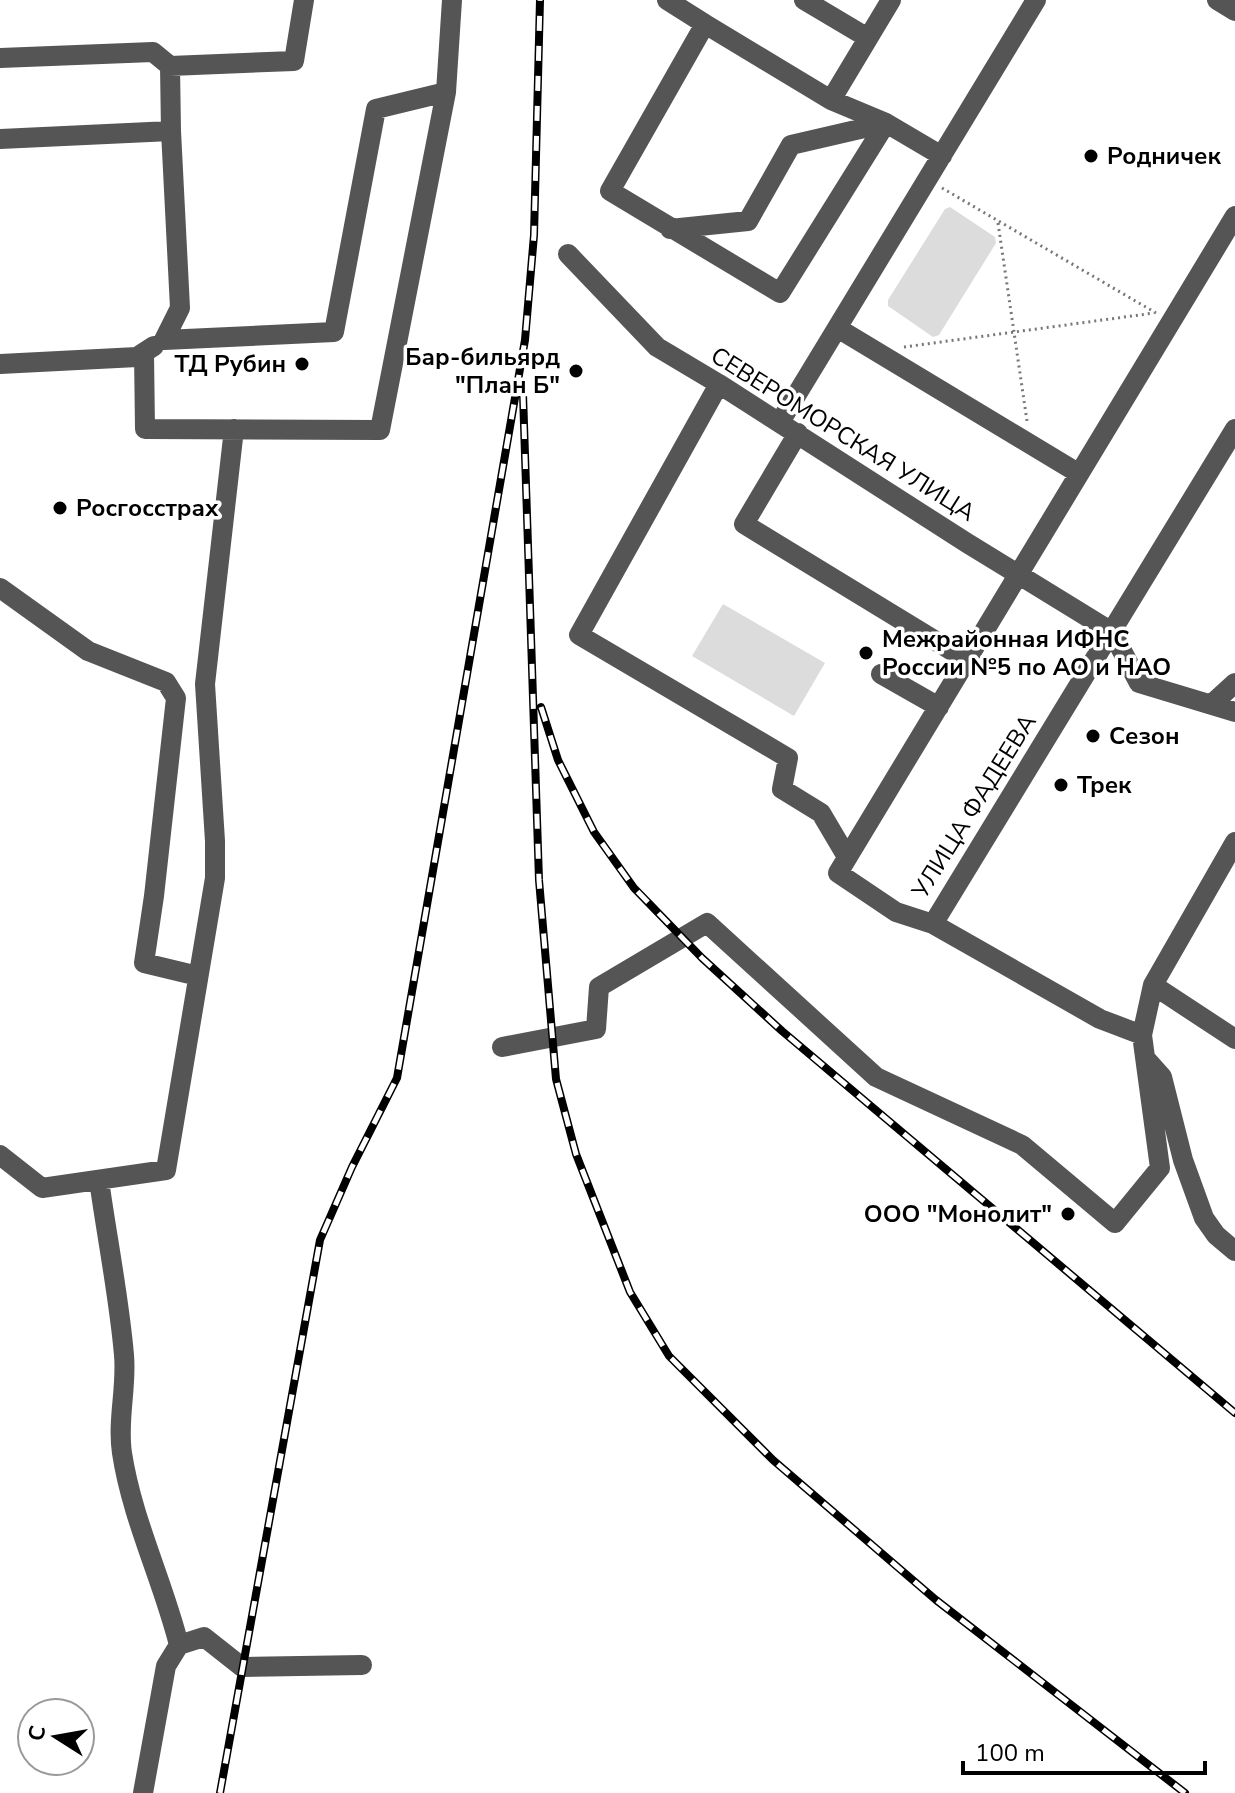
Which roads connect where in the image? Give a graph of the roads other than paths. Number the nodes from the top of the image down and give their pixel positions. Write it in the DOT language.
graph roads {
  1 [pos="304,0"];
  2 [pos="452,0"];
  3 [pos="667,0"];
  4 [pos="804,0"];
  5 [pos="891,0"];
  6 [pos="1036,0"];
  7 [pos="1217,0"];
  8 [pos="1235,11"];
  9 [pos="705,24"];
  10 [pos="868,38"];
  11 [pos="0,58"];
  12 [pos="170,66"];
  13 [pos="446,92"];
  14 [pos="831,100"];
  15 [pos="886,123"];
  16 [pos="171,131"];
  17 [pos="0,139"];
  18 [pos="942,156"];
  19 [pos="1235,216"];
  20 [pos="670,229"];
  21 [pos="568,254"];
  22 [pos="839,329"];
  23 [pos="164,340"];
  24 [pos="144,353"];
  25 [pos="0,364"];
  26 [pos="719,384"];
  27 [pos="789,428"];
  28 [pos="234,429"];
  29 [pos="1235,429"];
  30 [pos="1227,458"];
  31 [pos="1078,473"];
  32 [pos="1018,574"];
  33 [pos="0,588"];
  34 [pos="1112,632"];
  35 [pos="967,660"];
  36 [pos="881,674"];
  37 [pos="1235,683"];
  38 [pos="1212,704"];
  39 [pos="939,707"];
  40 [pos="1235,712"];
  41 [pos="1235,842"];
  42 [pos="847,857"];
  43 [pos="933,924"];
  44 [pos="198,976"];
  45 [pos="1153,985"];
  46 [pos="1142,1035"];
  47 [pos="1235,1039"];
  48 [pos="502,1047"];
  49 [pos="1145,1058"];
  50 [pos="0,1155"];
  51 [pos="99,1180"];
  52 [pos="1235,1251"];
  53 [pos="179,1645"];
  54 [pos="362,1665"];
  55 [pos="143,1793"];
  1 -- 12 [label="street"];
  2 -- 13 [label="street"];
  3 -- 9 [label="street"];
  4 -- 10 [label="street"];
  5 -- 10 [label="street"];
  6 -- 18 [label="street"];
  7 -- 8 [label="street"];
  9 -- 14 [label="street"];
  9 -- 20 [label="street"];
  10 -- 14 [label="street"];
  11 -- 12 [label="street"];
  12 -- 16 [label="street"];
  13 -- 23 [label="street"];
  13 -- 28 [label="street"];
  14 -- 15 [label="street"];
  15 -- 18 [label="street"];
  15 -- 20 [label="street"];
  15 -- 20 [label="street"];
  16 -- 17 [label="street"];
  16 -- 23 [label="street"];
  18 -- 22 [label="street"];
  19 -- 31 [label="street"];
  21 -- 26 [label="street, СЕВЕРОМОРСКАЯ УЛИЦА"];
  22 -- 27 [label="street"];
  22 -- 31 [label="street"];
  23 -- 24 [label="street"];
  24 -- 25 [label="street"];
  24 -- 28 [label="street"];
  26 -- 27 [label="street, СЕВЕРОМОРСКАЯ УЛИЦА"];
  26 -- 42 [label="street"];
  27 -- 32 [label="street, СЕВЕРОМОРСКАЯ УЛИЦА"];
  27 -- 35 [label="street"];
  28 -- 44 [label="street"];
  29 -- 30 [label="street, УЛИЦА ФАДЕЕВА"];
  30 -- 34 [label="street, УЛИЦА ФАДЕЕВА"];
  31 -- 32 [label="street"];
  32 -- 34 [label="street, СЕВЕРОМОРСКАЯ УЛИЦА"];
  32 -- 35 [label="street"];
  33 -- 44 [label="street"];
  34 -- 38 [label="street"];
  34 -- 43 [label="street, УЛИЦА ФАДЕЕВА"];
  35 -- 39 [label="street"];
  36 -- 39 [label="street"];
  37 -- 38 [label="street"];
  38 -- 40 [label="street"];
  39 -- 42 [label="street"];
  41 -- 45 [label="street"];
  42 -- 43 [label="street"];
  43 -- 46 [label="street"];
  44 -- 51 [label="street"];
  45 -- 46 [label="street"];
  45 -- 47 [label="street"];
  46 -- 49 [label="street"];
  48 -- 49 [label="street"];
  49 -- 52 [label="street"];
  50 -- 51 [label="street"];
  51 -- 53 [label="street"];
  53 -- 54 [label="street"];
  53 -- 55 [label="street"];
}
